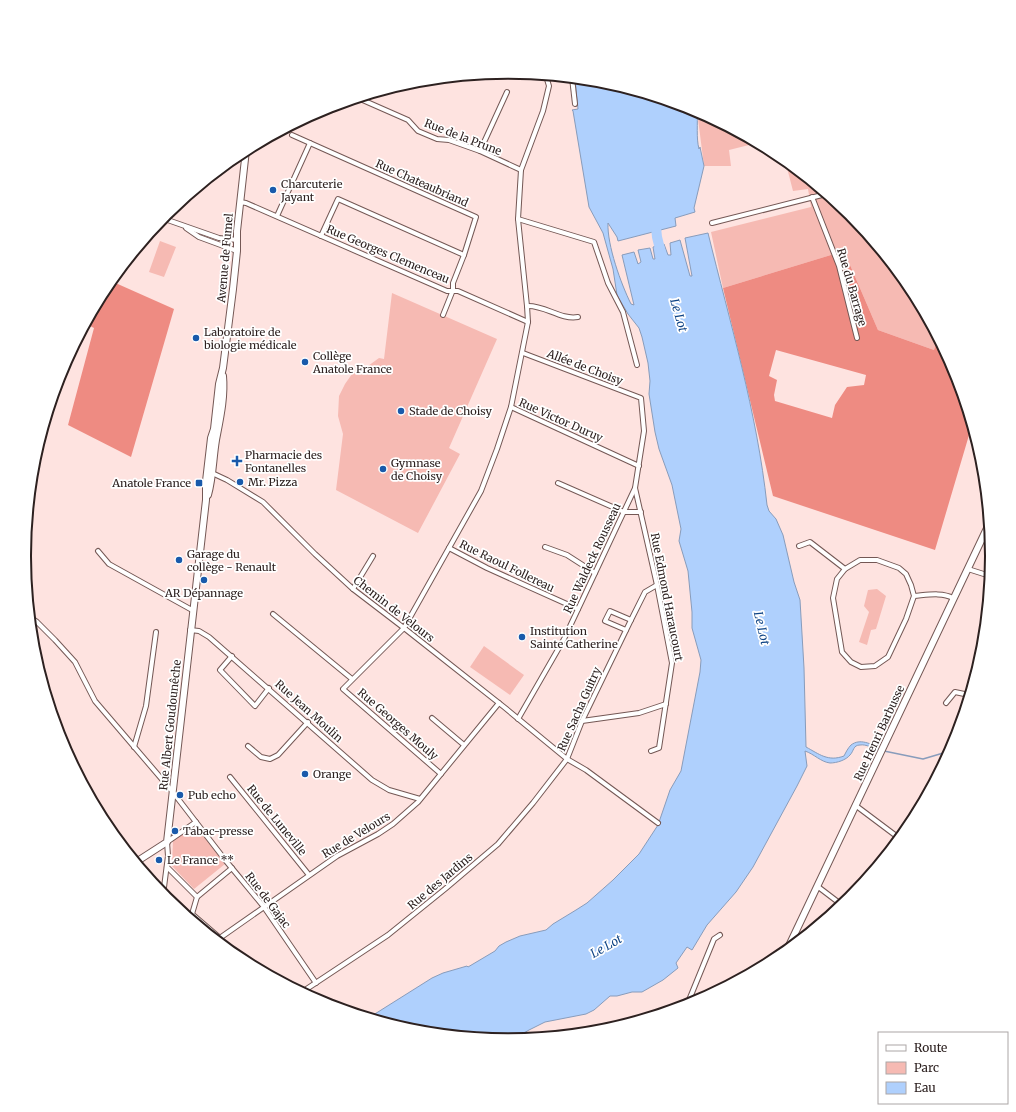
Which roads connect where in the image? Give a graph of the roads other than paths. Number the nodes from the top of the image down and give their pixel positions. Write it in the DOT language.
graph roads {
  1 [pos="547,81"];
  2 [pos="573,83"];
  3 [pos="506,92"];
  4 [pos="365,101"];
  5 [pos="575,104"];
  6 [pos="292,135"];
  7 [pos="310,143"];
  8 [pos="480,151"];
  9 [pos="245,158"];
  10 [pos="521,170"];
  11 [pos="821,195"];
  12 [pos="812,197"];
  13 [pos="240,202"];
  14 [pos="277,216"];
  15 [pos="518,219"];
  16 [pos="169,221"];
  17 [pos="712,223"];
  18 [pos="184,227"];
  19 [pos="321,236"];
  20 [pos="237,240"];
  21 [pos="237,251"];
  22 [pos="464,255"];
  23 [pos="453,290"];
  24 [pos="527,306"];
  25 [pos="443,315"];
  26 [pos="578,317"];
  27 [pos="528,322"];
  28 [pos="857,338"];
  29 [pos="523,353"];
  30 [pos="637,365"];
  31 [pos="641,398"];
  32 [pos="511,407"];
  33 [pos="639,466"];
  34 [pos="210,473"];
  35 [pos="558,483"];
  36 [pos="635,488"];
  37 [pos="624,512"];
  38 [pos="640,512"];
  39 [pos="984,534"];
  40 [pos="799,546"];
  41 [pos="545,547"];
  42 [pos="449,548"];
  43 [pos="98,551"];
  44 [pos="373,556"];
  45 [pos="845,569"];
  46 [pos="968,569"];
  47 [pos="595,573"];
  48 [pos="984,574"];
  49 [pos="657,585"];
  50 [pos="353,589"];
  51 [pos="914,596"];
  52 [pos="953,598"];
  53 [pos="578,609"];
  54 [pos="192,610"];
  55 [pos="273,614"];
  56 [pos="630,620"];
  57 [pos="35,621"];
  58 [pos="404,628"];
  59 [pos="190,630"];
  60 [pos="626,630"];
  61 [pos="156,632"];
  62 [pos="232,656"];
  63 [pos="352,679"];
  64 [pos="269,688"];
  65 [pos="964,694"];
  66 [pos="499,703"];
  67 [pos="946,703"];
  68 [pos="666,704"];
  69 [pos="432,718"];
  70 [pos="518,719"];
  71 [pos="582,721"];
  72 [pos="308,722"];
  73 [pos="464,745"];
  74 [pos="248,746"];
  75 [pos="134,747"];
  76 [pos="651,751"];
  77 [pos="566,759"];
  78 [pos="441,774"];
  79 [pos="230,777"];
  80 [pos="172,791"];
  81 [pos="420,799"];
  82 [pos="855,805"];
  83 [pos="196,822"];
  84 [pos="658,823"];
  85 [pos="895,834"];
  86 [pos="167,842"];
  87 [pos="140,859"];
  88 [pos="166,867"];
  89 [pos="232,868"];
  90 [pos="309,874"];
  91 [pos="164,886"];
  92 [pos="817,886"];
  93 [pos="196,898"];
  94 [pos="837,901"];
  95 [pos="264,907"];
  96 [pos="192,914"];
  97 [pos="720,935"];
  98 [pos="222,937"];
  99 [pos="793,938"];
  100 [pos="316,983"];
  101 [pos="307,989"];
  102 [pos="690,997"];
  1 -- 10 [label="street, Rue Victor Duruy"];
  2 -- 5 [label="street"];
  3 -- 8 [label="street"];
  4 -- 8 [label="street, Rue de la Prune"];
  6 -- 7 [label="street, Rue Chateaubriand"];
  7 -- 14 [label="street"];
  7 -- 22 [label="street, Rue Chateaubriand"];
  8 -- 10 [label="street, Rue de la Prune"];
  9 -- 13 [label="main road, Avenue de Fumel"];
  10 -- 15 [label="street, Rue Victor Duruy"];
  11 -- 12 [label="street"];
  12 -- 17 [label="street"];
  12 -- 28 [label="street, Rue du Barrage"];
  13 -- 14 [label="street, Rue Georges Clemenceau"];
  13 -- 20 [label="main road, Avenue de Fumel"];
  14 -- 19 [label="street, Rue Georges Clemenceau"];
  15 -- 24 [label="street, Rue Victor Duruy"];
  15 -- 30 [label="street"];
  16 -- 18 [label="street"];
  18 -- 20 [label="street"];
  18 -- 21 [label="street"];
  19 -- 22 [label="street"];
  19 -- 23 [label="street, Rue Georges Clemenceau"];
  20 -- 21 [label="main road, Avenue de Fumel"];
  21 -- 34 [label="main road, Avenue de Fumel"];
  22 -- 23 [label="street, Rue Chateaubriand"];
  23 -- 25 [label="street, Rue Chateaubriand"];
  23 -- 27 [label="street, Rue Georges Clemenceau"];
  24 -- 26 [label="street"];
  24 -- 27 [label="street, Rue Victor Duruy"];
  27 -- 29 [label="street, Rue Victor Duruy"];
  29 -- 31 [label="street, Allée de Choisy"];
  29 -- 32 [label="street, Rue Victor Duruy"];
  31 -- 33 [label="street, Rue Edmond Haraucourt"];
  32 -- 33 [label="street, Rue Victor Duruy"];
  32 -- 42 [label="street"];
  33 -- 36 [label="street, Rue Edmond Haraucourt"];
  34 -- 50 [label="street, Chemin de Velours"];
  34 -- 54 [label="main road, Avenue de Fumel"];
  35 -- 37 [label="street"];
  36 -- 37 [label="street, Rue Waldeck Rousseau"];
  36 -- 38 [label="street, Rue Edmond Haraucourt"];
  37 -- 38 [label="street"];
  37 -- 47 [label="street, Rue Waldeck Rousseau"];
  38 -- 49 [label="street, Rue Edmond Haraucourt"];
  39 -- 46 [label="main road, Rue Henri Barbusse"];
  40 -- 45 [label="street"];
  41 -- 47 [label="street"];
  42 -- 53 [label="street, Rue Raoul Follereau"];
  42 -- 58 [label="street"];
  43 -- 54 [label="street"];
  44 -- 50 [label="street"];
  45 -- 51 [label="street"];
  45 -- 51 [label="street"];
  46 -- 48 [label="street"];
  46 -- 52 [label="main road, Rue Henri Barbusse"];
  47 -- 53 [label="street, Rue Waldeck Rousseau"];
  49 -- 56 [label="street, Rue Sacha Guitry"];
  49 -- 68 [label="street, Rue Edmond Haraucourt"];
  50 -- 58 [label="street, Chemin de Velours"];
  51 -- 52 [label="street"];
  52 -- 82 [label="main road, Rue Henri Barbusse"];
  53 -- 70 [label="street, Rue Waldeck Rousseau"];
  54 -- 59 [label="main road, Rue Albert Goudounêche"];
  55 -- 63 [label="street"];
  56 -- 60 [label="street, Rue Sacha Guitry"];
  56 -- 60 [label="street"];
  57 -- 75 [label="street, Rue de Gajac"];
  58 -- 63 [label="street"];
  58 -- 66 [label="street, Chemin de Velours"];
  59 -- 62 [label="street, Rue Jean Moulin"];
  59 -- 80 [label="main road, Rue Albert Goudounêche"];
  60 -- 71 [label="street, Rue Sacha Guitry"];
  61 -- 75 [label="street"];
  62 -- 64 [label="street, Rue Jean Moulin"];
  62 -- 64 [label="street"];
  63 -- 78 [label="street, Rue Georges Mouly"];
  64 -- 72 [label="street, Rue Jean Moulin"];
  65 -- 67 [label="street"];
  66 -- 70 [label="street, Chemin de Velours"];
  66 -- 73 [label="street, Rue de Velours"];
  68 -- 71 [label="street"];
  68 -- 76 [label="street, Rue Edmond Haraucourt"];
  69 -- 73 [label="street"];
  70 -- 77 [label="street, Chemin de Velours"];
  71 -- 77 [label="street, Rue Sacha Guitry"];
  72 -- 74 [label="street"];
  72 -- 81 [label="street, Rue Jean Moulin"];
  73 -- 78 [label="street, Rue de Velours"];
  75 -- 80 [label="street, Rue de Gajac"];
  77 -- 84 [label="street, Chemin de Velours"];
  77 -- 100 [label="street, Rue des Jardins"];
  78 -- 81 [label="street, Rue de Velours"];
  79 -- 90 [label="street, Rue de Luneville"];
  80 -- 83 [label="street, Rue de Gajac"];
  80 -- 86 [label="main road, Rue Albert Goudounêche"];
  81 -- 90 [label="street, Rue de Velours"];
  82 -- 85 [label="street"];
  82 -- 92 [label="main road, Rue Henri Barbusse"];
  83 -- 86 [label="street"];
  83 -- 89 [label="street, Rue de Gajac"];
  86 -- 87 [label="main road"];
  86 -- 88 [label="street"];
  88 -- 91 [label="street"];
  88 -- 93 [label="street"];
  89 -- 93 [label="street"];
  89 -- 95 [label="street, Rue de Gajac"];
  90 -- 95 [label="street, Rue de Velours"];
  92 -- 94 [label="street"];
  92 -- 99 [label="main road, Rue Henri Barbusse"];
  93 -- 96 [label="street"];
  95 -- 98 [label="street, Rue de Velours"];
  95 -- 100 [label="street, Rue de Gajac"];
  97 -- 102 [label="street"];
  100 -- 101 [label="street, Rue des Jardins"];
}
